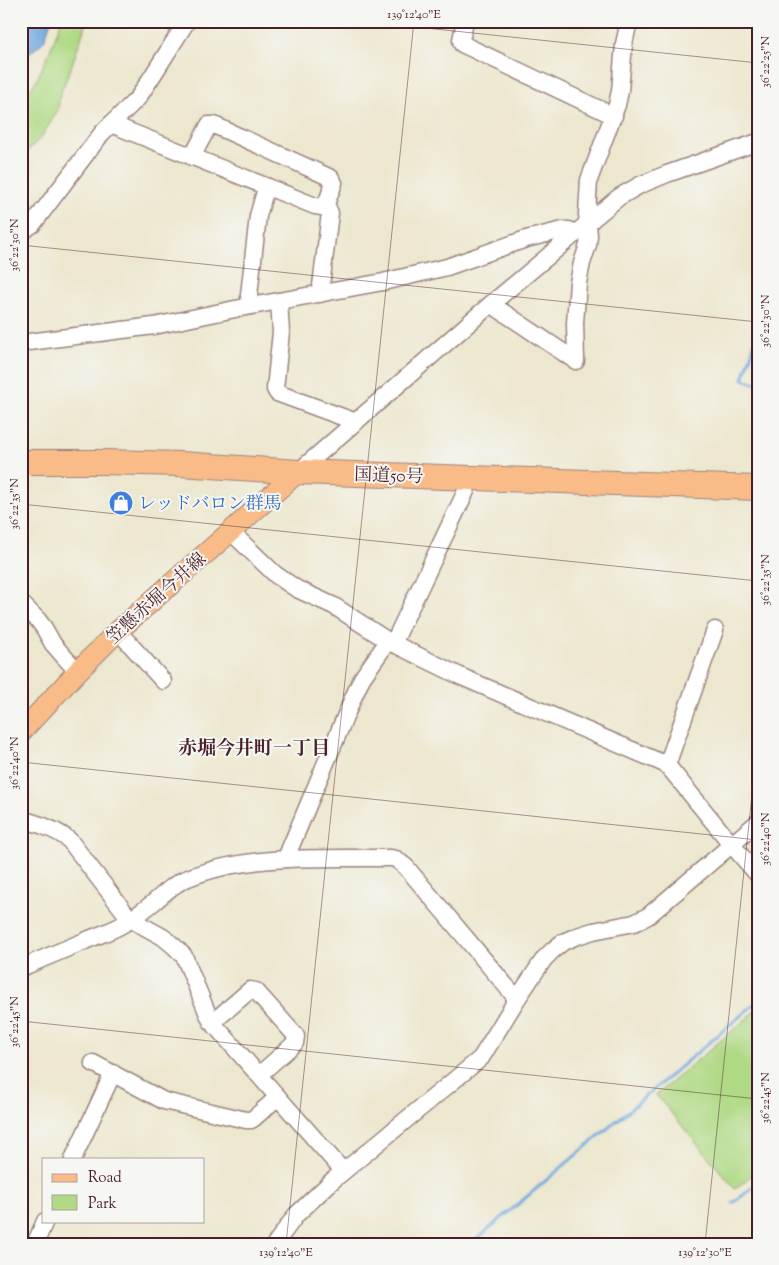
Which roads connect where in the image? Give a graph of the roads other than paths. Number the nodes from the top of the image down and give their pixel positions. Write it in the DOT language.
graph roads {
  1 [pos="188,21"];
  2 [pos="465,21"];
  3 [pos="630,21"];
  4 [pos="614,116"];
  5 [pos="111,124"];
  6 [pos="758,142"];
  7 [pos="192,157"];
  8 [pos="268,187"];
  9 [pos="326,204"];
  10 [pos="582,229"];
  11 [pos="21,232"];
  12 [pos="320,294"];
  13 [pos="279,301"];
  14 [pos="491,304"];
  15 [pos="250,306"];
  16 [pos="21,343"];
  17 [pos="356,422"];
  18 [pos="21,462"];
  19 [pos="298,472"];
  20 [pos="468,477"];
  21 [pos="758,488"];
  22 [pos="230,531"];
  23 [pos="21,603"];
  24 [pos="715,630"];
  25 [pos="118,631"];
  26 [pos="391,643"];
  27 [pos="78,671"];
  28 [pos="163,681"];
  29 [pos="21,732"];
  30 [pos="667,765"];
  31 [pos="21,819"];
  32 [pos="758,822"];
  33 [pos="732,845"];
  34 [pos="287,859"];
  35 [pos="758,875"];
  36 [pos="130,919"];
  37 [pos="21,968"];
  38 [pos="517,999"];
  39 [pos="212,1022"];
  40 [pos="93,1063"];
  41 [pos="113,1073"];
  42 [pos="259,1075"];
  43 [pos="278,1097"];
  44 [pos="73,1158"];
  45 [pos="343,1172"];
  46 [pos="45,1222"];
  47 [pos="35,1244"];
  48 [pos="275,1244"];
  1 -- 5 [label="street"];
  2 -- 4 [label="street"];
  3 -- 4 [label="street"];
  4 -- 10 [label="street"];
  5 -- 7 [label="street"];
  5 -- 11 [label="street"];
  6 -- 10 [label="street"];
  7 -- 8 [label="street"];
  7 -- 9 [label="street"];
  8 -- 9 [label="street"];
  8 -- 15 [label="street"];
  9 -- 12 [label="street"];
  10 -- 12 [label="street"];
  10 -- 14 [label="street"];
  10 -- 14 [label="street"];
  12 -- 13 [label="street"];
  13 -- 15 [label="street"];
  13 -- 17 [label="street"];
  14 -- 17 [label="street"];
  15 -- 16 [label="street"];
  17 -- 19 [label="street"];
  18 -- 19 [label="highway, 国道50号"];
  19 -- 20 [label="highway, 国道50号"];
  19 -- 22 [label="main road, 笠懸赤堀今井線"];
  20 -- 21 [label="highway, 国道50号"];
  20 -- 26 [label="street"];
  22 -- 25 [label="main road, 笠懸赤堀今井線"];
  22 -- 26 [label="street"];
  23 -- 27 [label="street"];
  24 -- 30 [label="street"];
  25 -- 27 [label="main road, 笠懸赤堀今井線"];
  25 -- 28 [label="street"];
  26 -- 30 [label="street"];
  26 -- 34 [label="street"];
  27 -- 29 [label="main road, 笠懸赤堀今井線"];
  30 -- 33 [label="street"];
  31 -- 36 [label="street"];
  32 -- 33 [label="street"];
  33 -- 35 [label="street"];
  33 -- 38 [label="street"];
  34 -- 36 [label="street"];
  34 -- 38 [label="street"];
  36 -- 37 [label="street"];
  36 -- 39 [label="street"];
  38 -- 45 [label="street"];
  39 -- 42 [label="street"];
  39 -- 42 [label="street"];
  40 -- 41 [label="street"];
  41 -- 43 [label="street"];
  41 -- 44 [label="street"];
  42 -- 43 [label="street"];
  43 -- 45 [label="street"];
  45 -- 48 [label="street"];
  46 -- 47 [label="street"];
}
